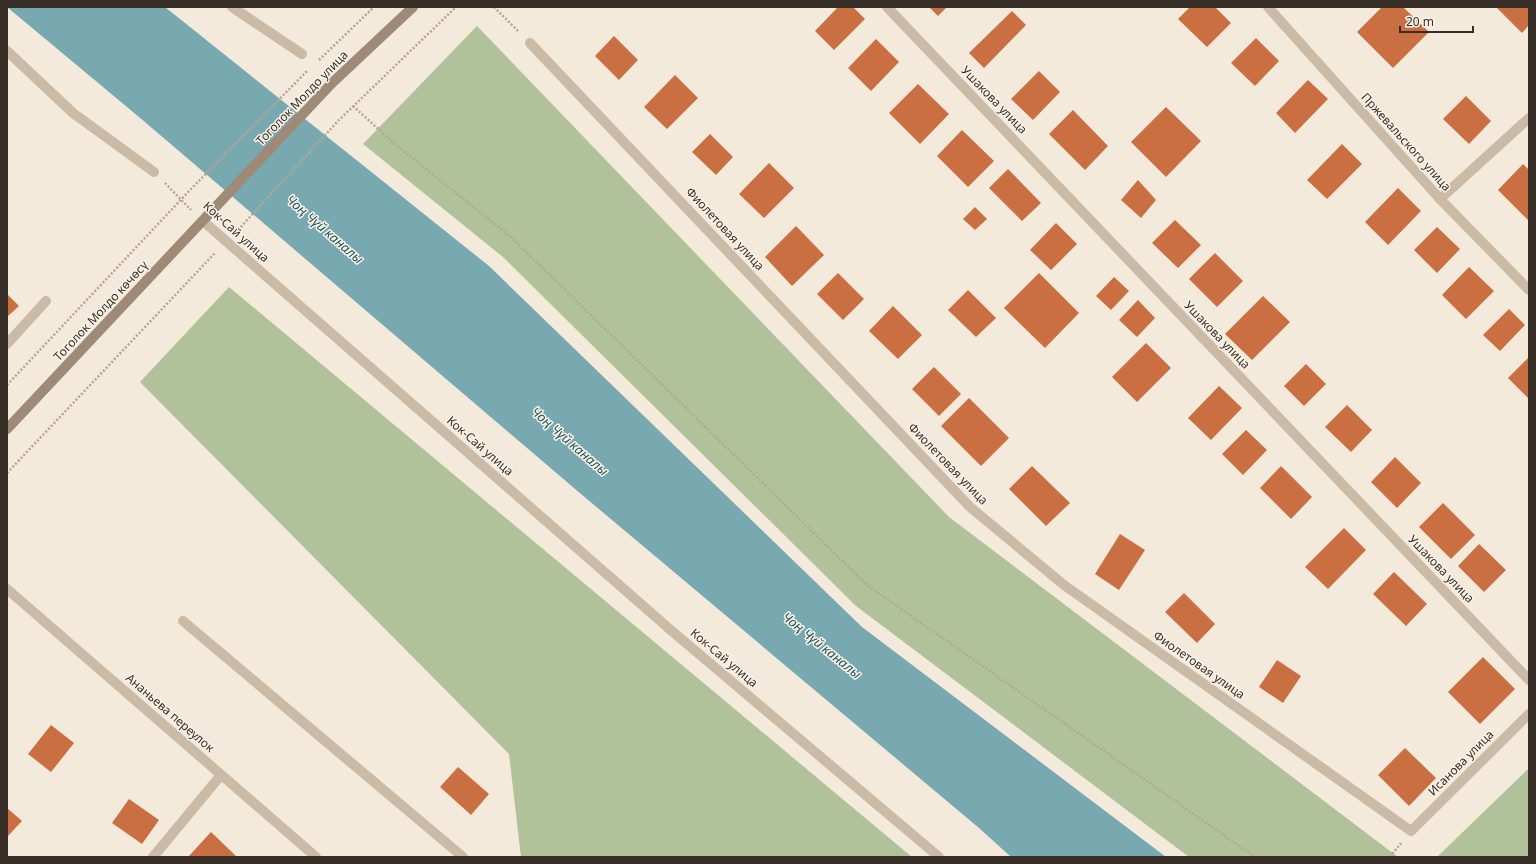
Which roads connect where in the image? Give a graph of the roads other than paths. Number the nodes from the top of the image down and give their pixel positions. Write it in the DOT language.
graph roads {
  1 [pos="232,7"];
  2 [pos="413,7"];
  3 [pos="887,7"];
  4 [pos="1268,7"];
  5 [pos="530,43"];
  6 [pos="7,51"];
  7 [pos="302,54"];
  8 [pos="1529,118"];
  9 [pos="154,172"];
  10 [pos="1440,199"];
  11 [pos="213,210"];
  12 [pos="203,221"];
  13 [pos="1529,290"];
  14 [pos="46,301"];
  15 [pos="7,344"];
  16 [pos="7,429"];
  17 [pos="7,589"];
  18 [pos="183,621"];
  19 [pos="1529,680"];
  20 [pos="1529,714"];
  21 [pos="221,775"];
  22 [pos="1411,831"];
  23 [pos="153,857"];
  24 [pos="316,857"];
  25 [pos="463,857"];
  26 [pos="939,857"];
  1 -- 7 [label="street"];
  2 -- 11 [label="main road, Тоголок Молдо улица"];
  3 -- 19 [label="street, Ушакова улица"];
  4 -- 10 [label="street, Пржевальского улица"];
  5 -- 22 [label="street, Фиолетовая улица"];
  6 -- 9 [label="street"];
  8 -- 10 [label="street"];
  10 -- 13 [label="street, Пржевальского улица"];
  11 -- 12 [label="main road, Тоголок Молдо көчөсү"];
  12 -- 16 [label="main road, Тоголок Молдо көчөсү"];
  12 -- 26 [label="street, Кок-Сай улица"];
  14 -- 15 [label="street"];
  17 -- 21 [label="street, Ананьева переулок"];
  18 -- 25 [label="street"];
  20 -- 22 [label="street, Исанова улица"];
  21 -- 23 [label="street"];
  21 -- 24 [label="street, Ананьева переулок"];
}
